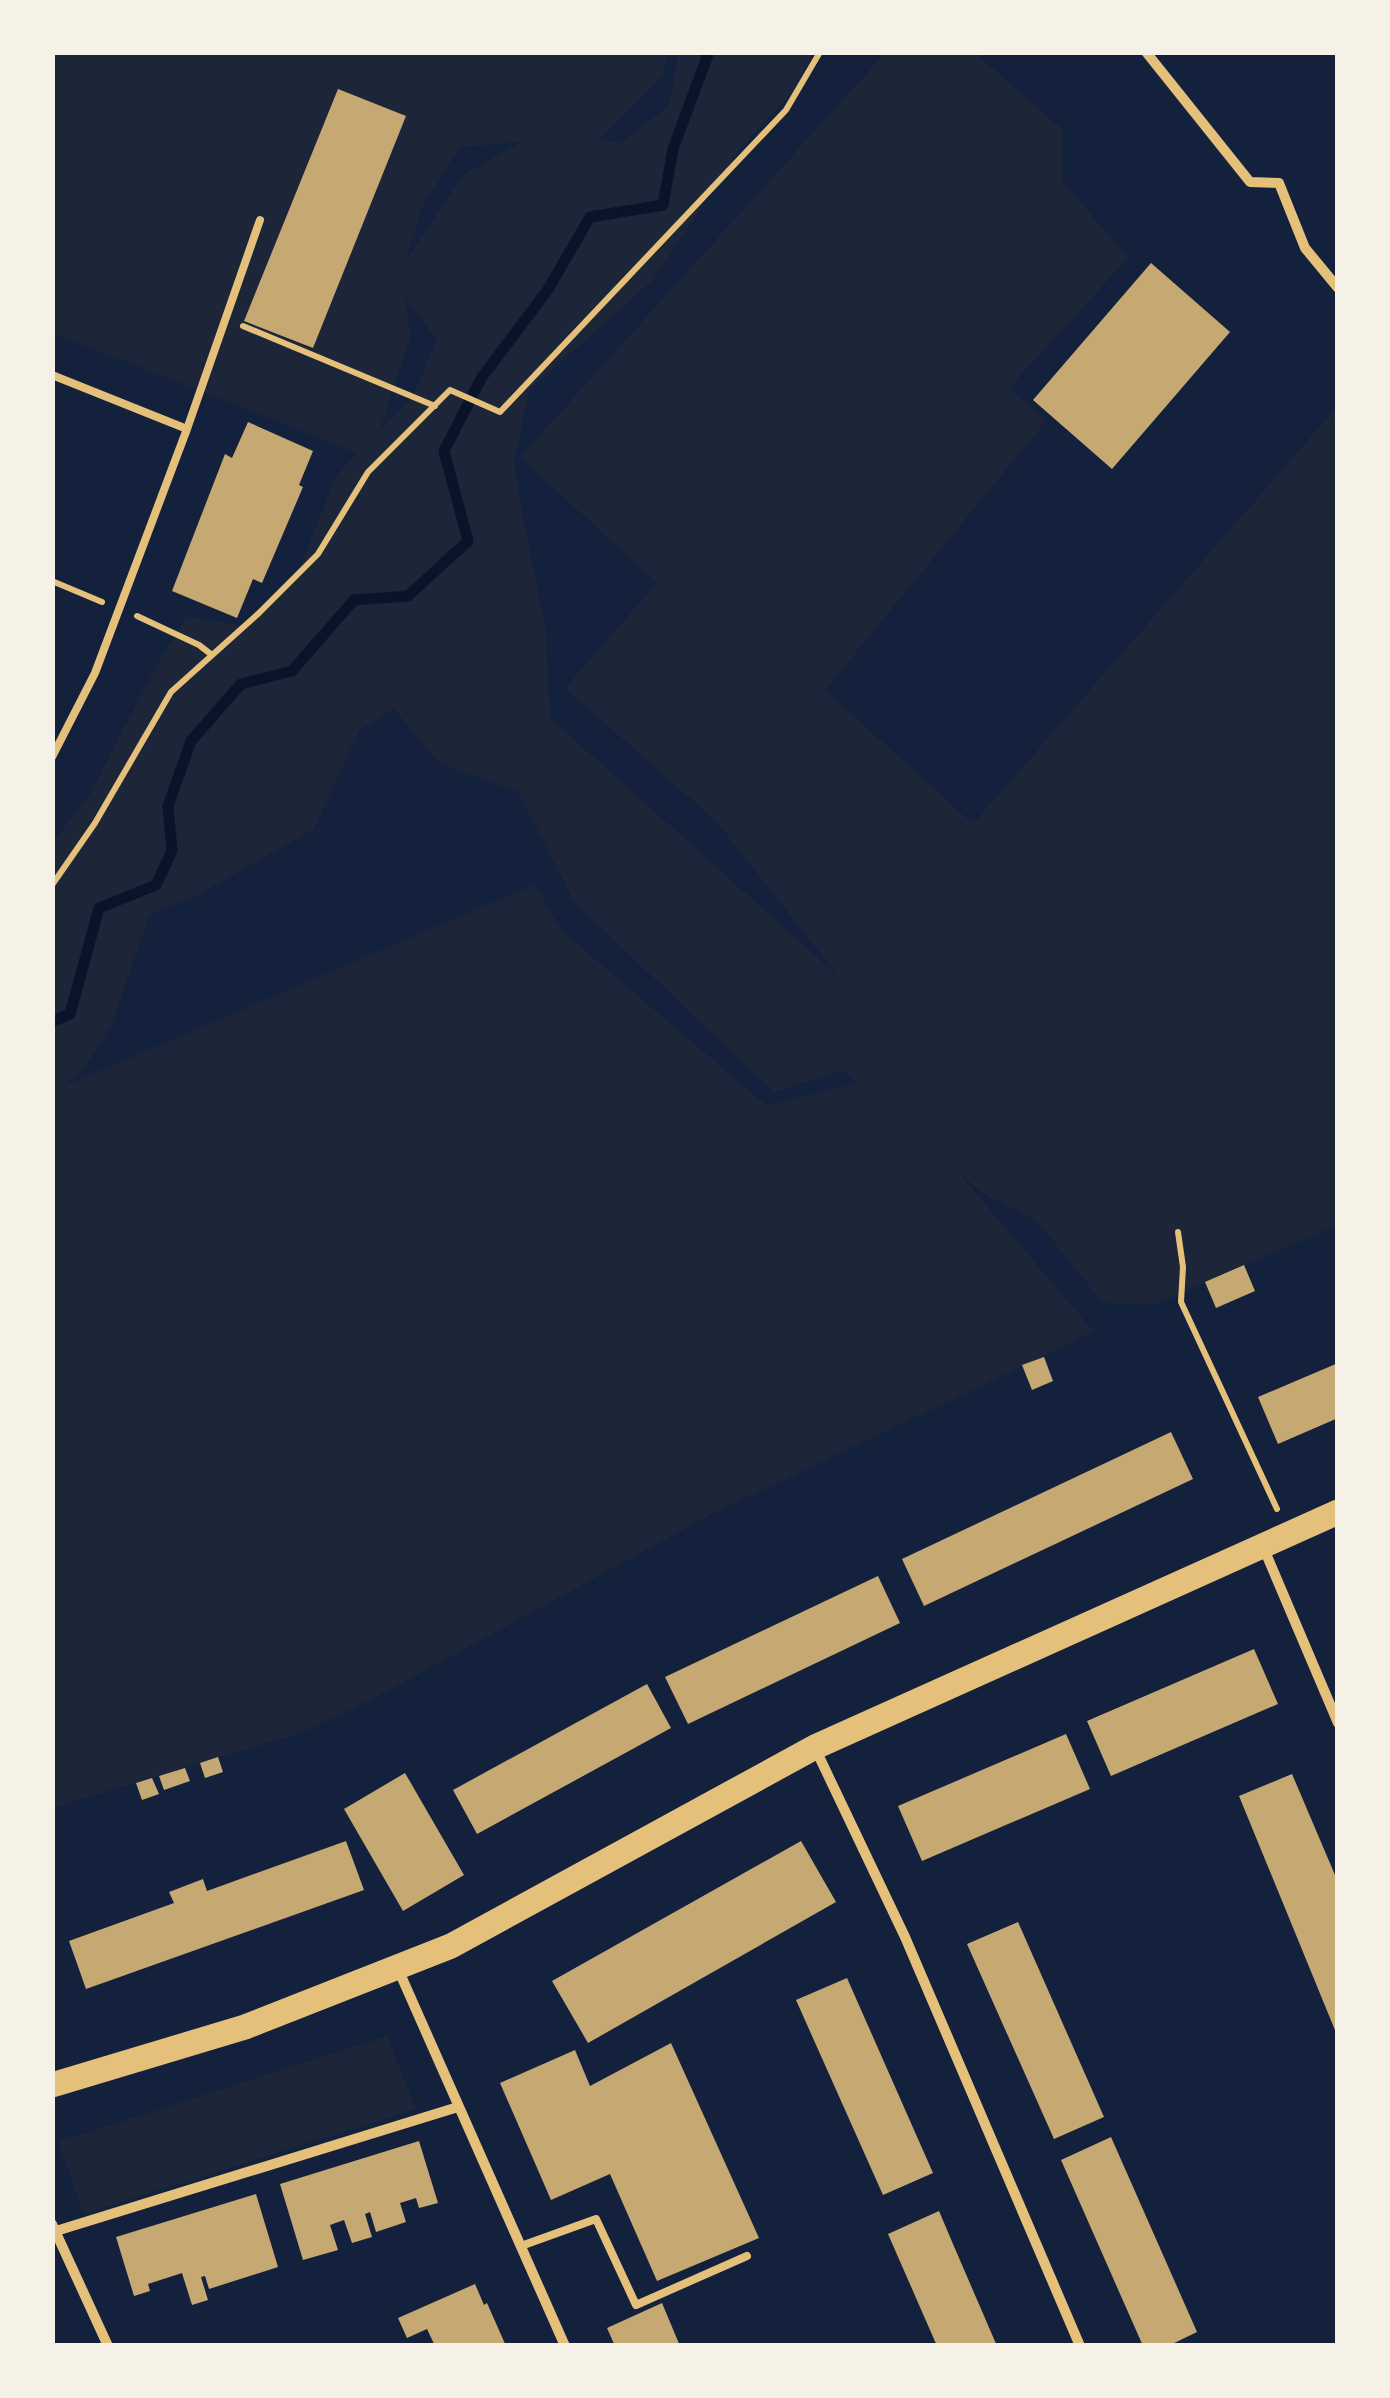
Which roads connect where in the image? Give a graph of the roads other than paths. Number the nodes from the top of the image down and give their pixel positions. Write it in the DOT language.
graph roads {
  1 [pos="1146,52"];
  2 [pos="260,220"];
  3 [pos="1338,288"];
  4 [pos="52,375"];
  5 [pos="187,429"];
  6 [pos="52,757"];
  7 [pos="1338,1512"];
  8 [pos="1263,1546"];
  9 [pos="1338,1723"];
  10 [pos="815,1747"];
  11 [pos="398,1968"];
  12 [pos="52,2085"];
  13 [pos="458,2107"];
  14 [pos="54,2228"];
  15 [pos="522,2246"];
  16 [pos="746,2256"];
  17 [pos="108,2346"];
  18 [pos="566,2346"];
  19 [pos="1080,2346"];
  1 -- 3 [label="street"];
  2 -- 5 [label="lane"];
  4 -- 5 [label="lane"];
  5 -- 6 [label="lane"];
  7 -- 8 [label="main road"];
  8 -- 9 [label="street"];
  8 -- 10 [label="main road"];
  10 -- 11 [label="main road"];
  10 -- 19 [label="street"];
  11 -- 12 [label="main road"];
  11 -- 13 [label="street"];
  13 -- 14 [label="street"];
  13 -- 15 [label="street"];
  14 -- 17 [label="street"];
  15 -- 16 [label="lane"];
  15 -- 18 [label="street"];
}
